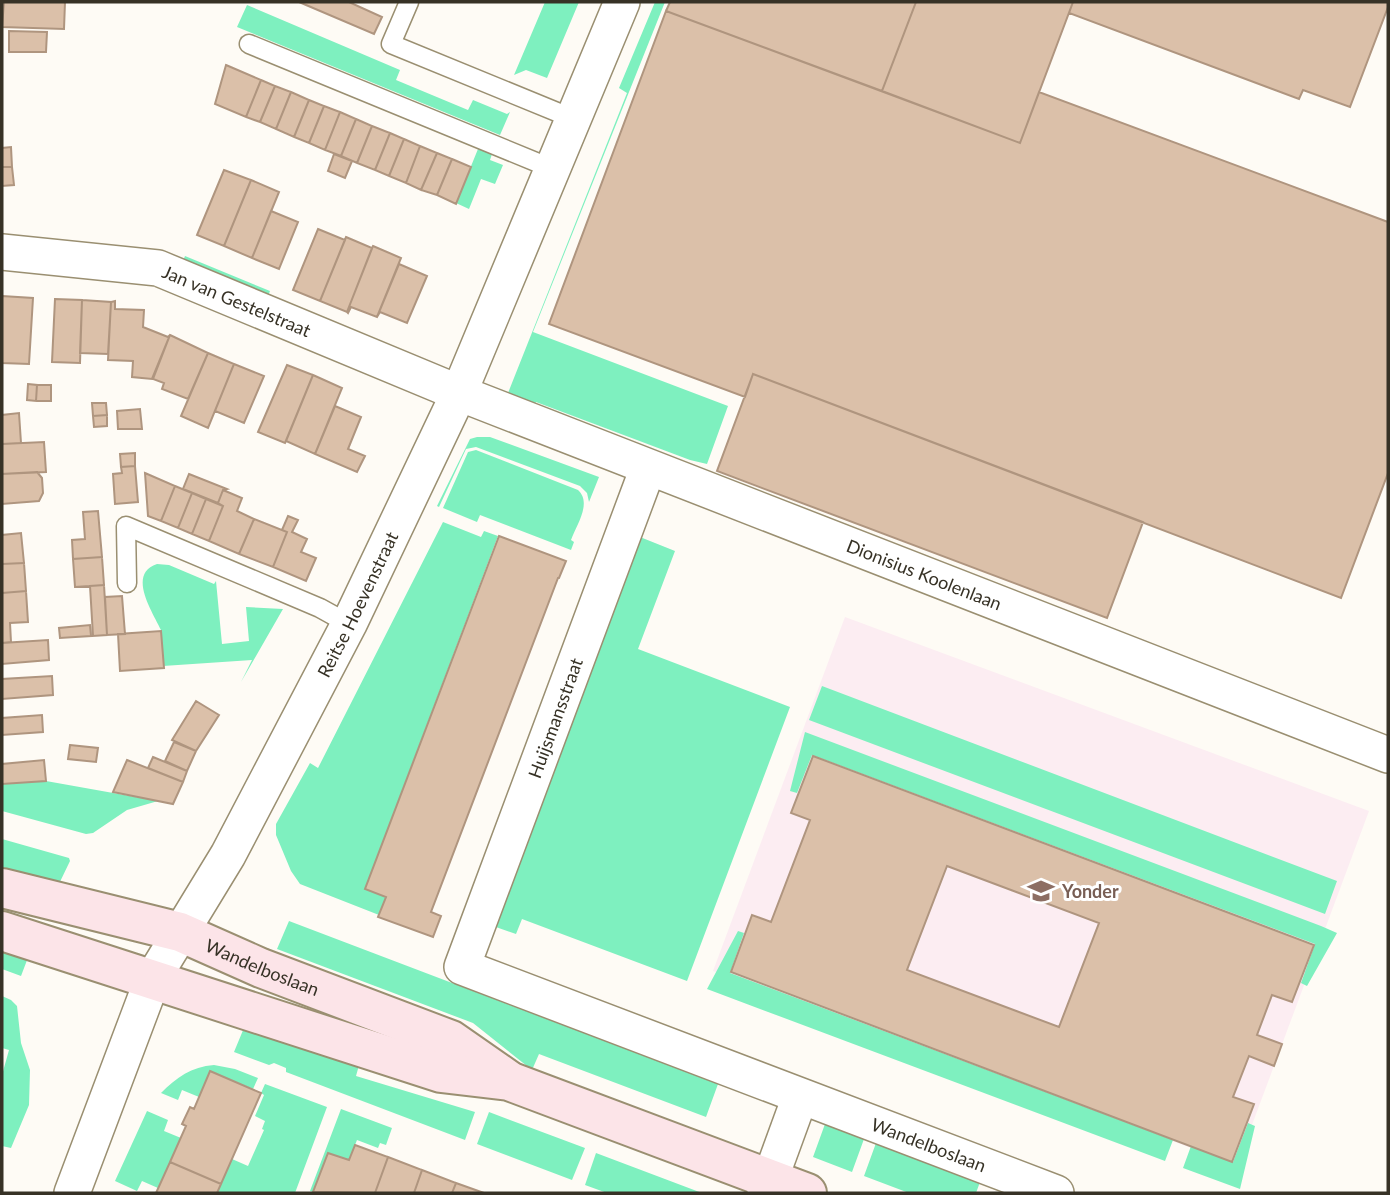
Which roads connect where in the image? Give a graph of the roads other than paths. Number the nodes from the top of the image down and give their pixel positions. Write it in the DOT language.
graph roads {
  1 [pos="409,2"];
  2 [pos="622,2"];
  3 [pos="248,44"];
  4 [pos="574,119"];
  5 [pos="553,169"];
  6 [pos="2,252"];
  7 [pos="459,393"];
  8 [pos="648,468"];
  9 [pos="127,583"];
  10 [pos="349,624"];
  11 [pos="1388,755"];
  12 [pos="2,888"];
  13 [pos="2,931"];
  14 [pos="180,932"];
  15 [pos="462,967"];
  16 [pos="153,978"];
  17 [pos="509,1080"];
  18 [pos="800,1097"];
  19 [pos="767,1186"];
  20 [pos="72,1193"];
  21 [pos="807,1193"];
  22 [pos="1056,1193"];
  1 -- 4 [label="lane"];
  2 -- 4 [label="street, Reitse Hoevenstraat"];
  3 -- 5 [label="lane"];
  4 -- 5 [label="street, Reitse Hoevenstraat"];
  5 -- 7 [label="street, Reitse Hoevenstraat"];
  6 -- 7 [label="street, Jan van Gestelstraat"];
  7 -- 8 [label="street, Dionisius Koolenlaan"];
  7 -- 10 [label="street, Reitse Hoevenstraat"];
  8 -- 11 [label="street, Dionisius Koolenlaan"];
  8 -- 15 [label="street, Huijsmansstraat"];
  9 -- 10 [label="lane"];
  10 -- 14 [label="street, Reitse Hoevenstraat"];
  12 -- 14 [label="street, Wandelboslaan"];
  13 -- 16 [label="street, Wandelboslaan"];
  14 -- 16 [label="street, Reitse Hoevenstraat"];
  14 -- 17 [label="street, Wandelboslaan"];
  15 -- 18 [label="street, Wandelboslaan"];
  16 -- 17 [label="street, Wandelboslaan"];
  16 -- 20 [label="street, Reitse Hoevenstraat"];
  17 -- 19 [label="street, Wandelboslaan"];
  18 -- 19 [label="street"];
  18 -- 22 [label="street, Wandelboslaan"];
  19 -- 21 [label="street, Wandelboslaan"];
}
